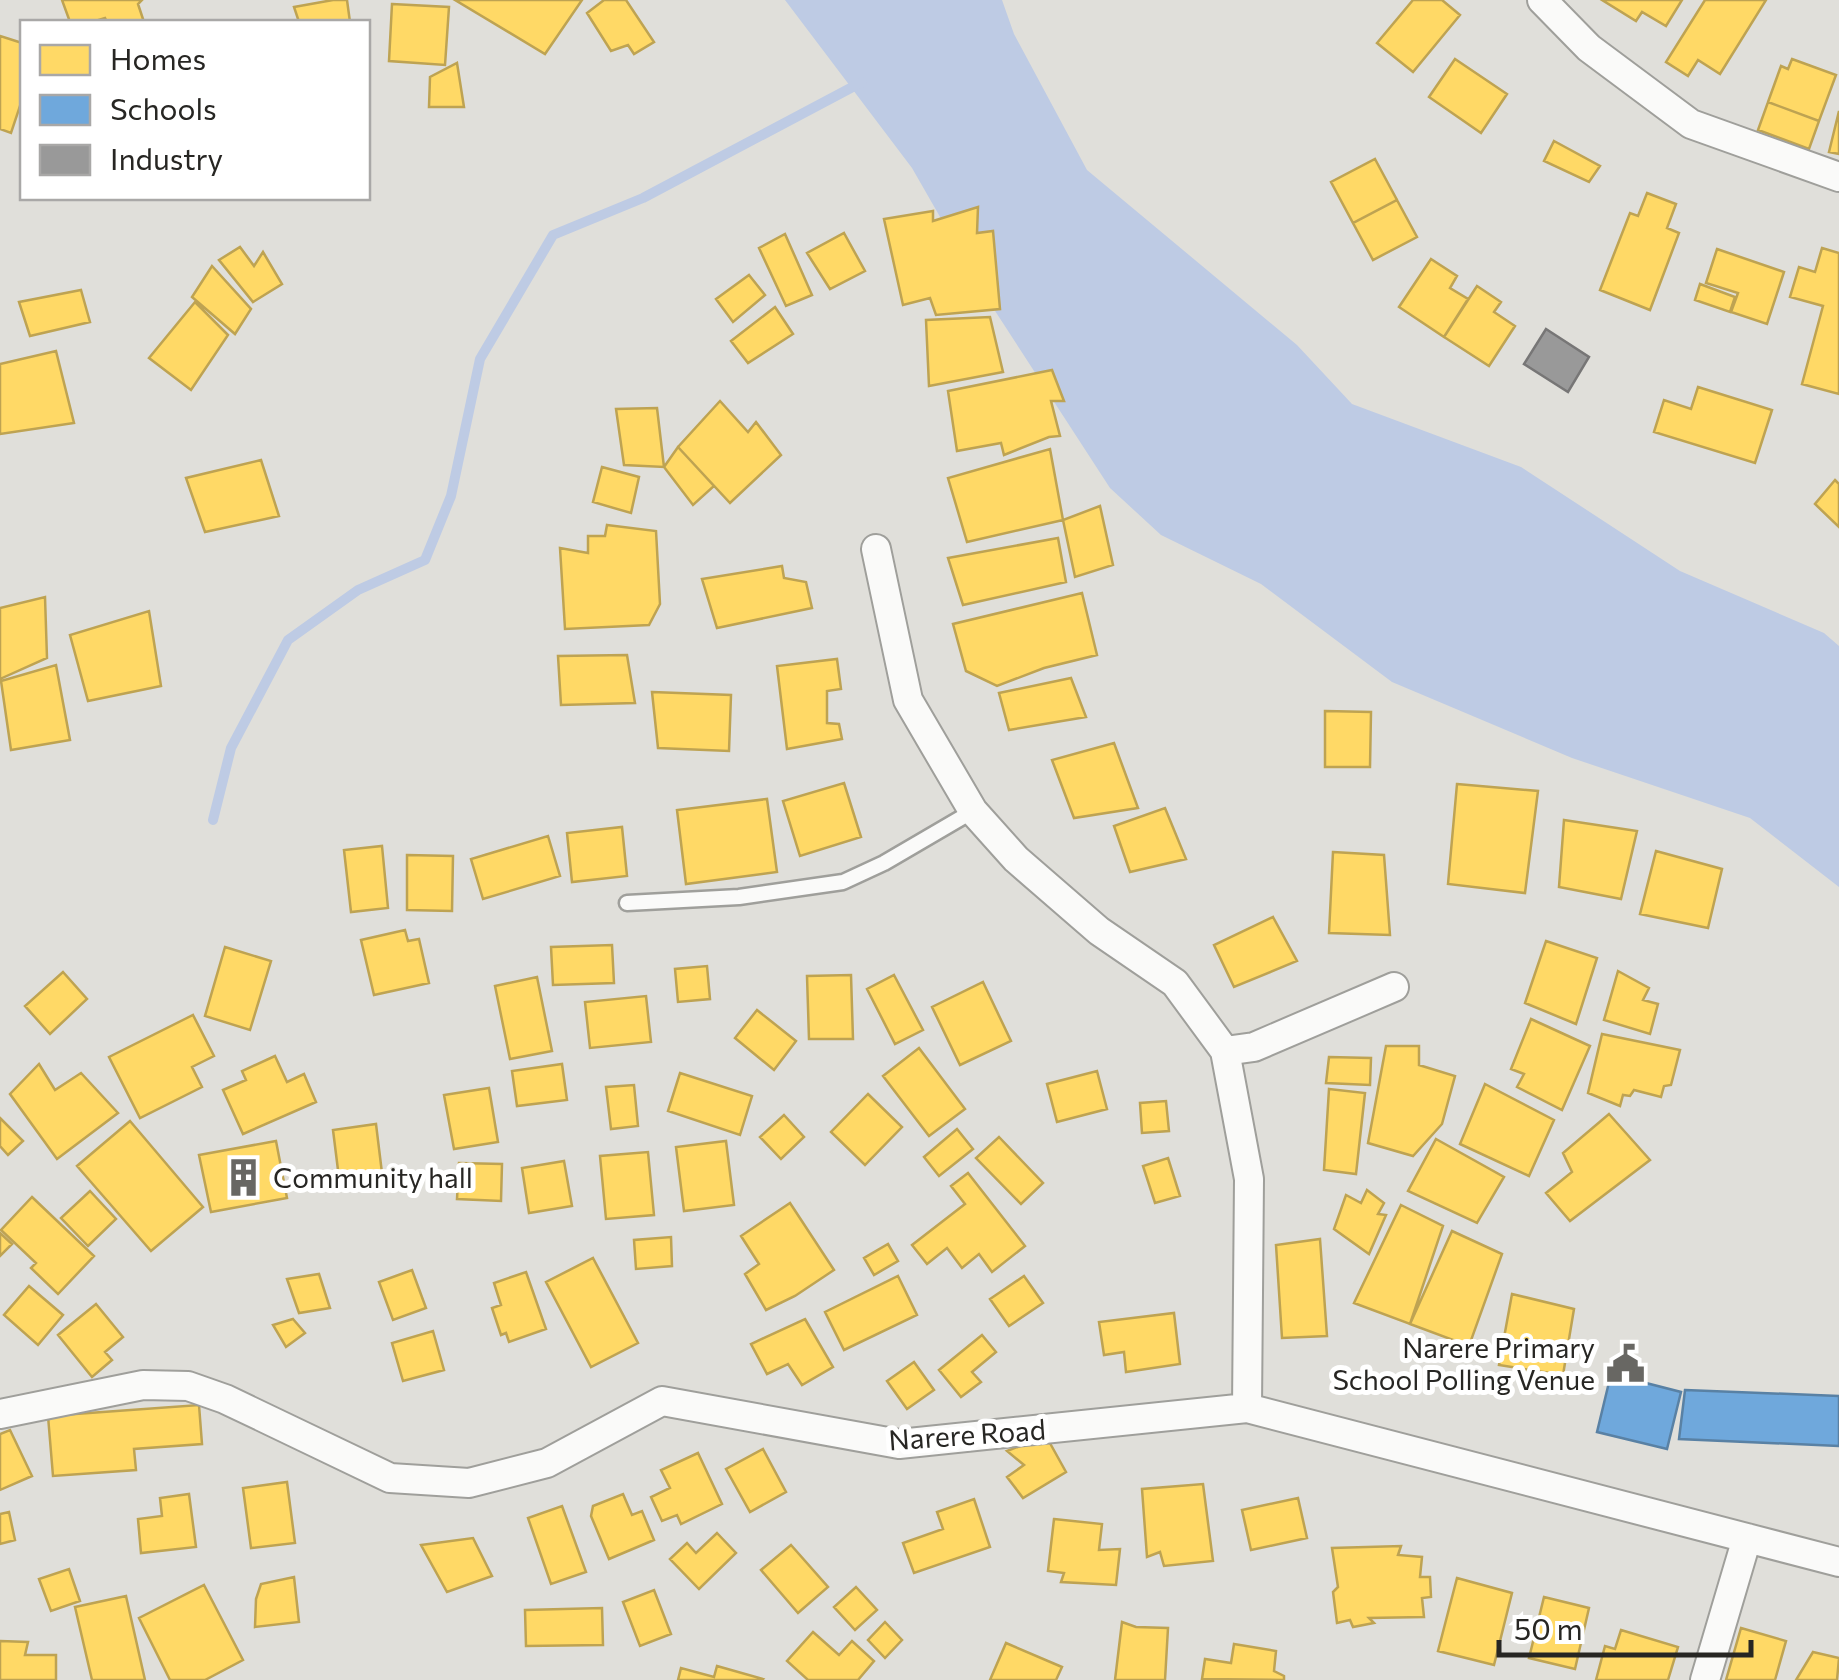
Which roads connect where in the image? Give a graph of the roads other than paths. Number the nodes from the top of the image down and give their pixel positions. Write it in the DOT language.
graph roads {
  1 [pos="1542,0"];
  2 [pos="1839,177"];
  3 [pos="876,549"];
  4 [pos="973,812"];
  5 [pos="627,903"];
  6 [pos="1394,987"];
  7 [pos="1226,1051"];
  8 [pos="1246,1408"];
  9 [pos="0,1414"];
  10 [pos="1746,1538"];
  11 [pos="1839,1562"];
  12 [pos="1705,1680"];
  1 -- 2 [label="street"];
  3 -- 4 [label="street"];
  4 -- 5 [label="lane"];
  4 -- 7 [label="street"];
  6 -- 7 [label="street"];
  7 -- 8 [label="street"];
  8 -- 9 [label="street, Narere Road"];
  8 -- 10 [label="street, Narere Road"];
  10 -- 11 [label="street, Narere Road"];
  10 -- 12 [label="street"];
}
